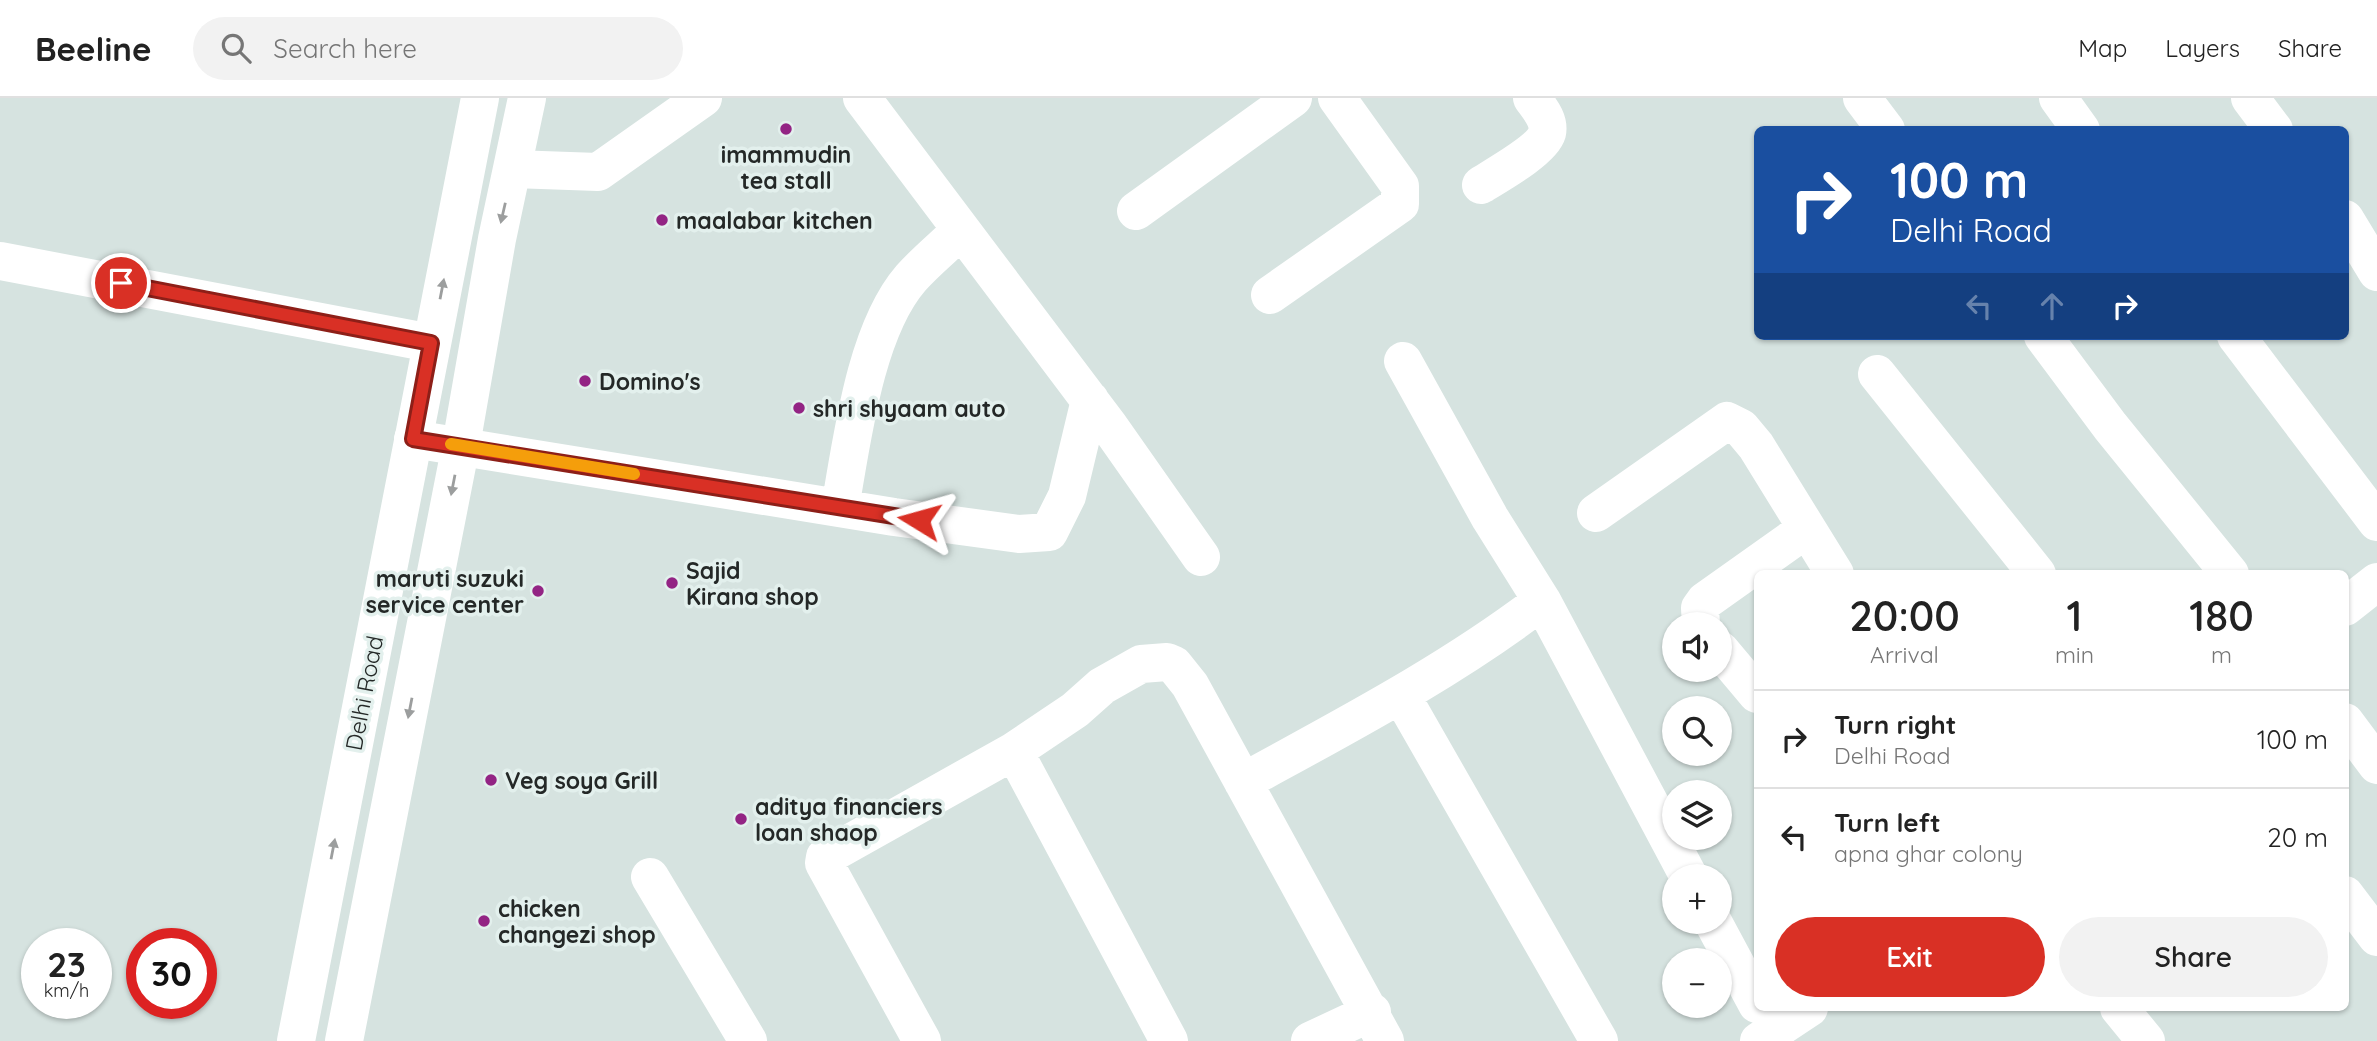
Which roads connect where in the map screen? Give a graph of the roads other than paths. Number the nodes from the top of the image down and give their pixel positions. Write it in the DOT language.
graph roads {
  1 [pos="480,98"];
  2 [pos="527,98"];
  3 [pos="703,98"];
  4 [pos="862,98"];
  5 [pos="1293,98"];
  6 [pos="1337,98"];
  7 [pos="1532,98"];
  8 [pos="1862,98"];
  9 [pos="2058,98"];
  10 [pos="2250,98"];
  11 [pos="1883,126"];
  12 [pos="2078,126"];
  13 [pos="2271,126"];
  14 [pos="513,169"];
  15 [pos="1481,185"];
  16 [pos="1136,211"];
  17 [pos="2349,226"];
  18 [pos="961,230"];
  19 [pos="0,261"];
  20 [pos="2377,272"];
  21 [pos="1269,295"];
  22 [pos="2046,340"];
  23 [pos="2239,340"];
  24 [pos="431,343"];
  25 [pos="1404,361"];
  26 [pos="1877,374"];
  27 [pos="1090,400"];
  28 [pos="413,439"];
  29 [pos="461,445"];
  30 [pos="840,508"];
  31 [pos="1596,513"];
  32 [pos="2377,522"];
  33 [pos="1805,530"];
  34 [pos="1201,557"];
  35 [pos="1832,570"];
  36 [pos="2034,570"];
  37 [pos="2227,570"];
  38 [pos="2377,582"];
  39 [pos="1542,601"];
  40 [pos="2349,604"];
  41 [pos="1700,612"];
  42 [pos="1732,664"];
  43 [pos="1754,690"];
  44 [pos="1401,695"];
  45 [pos="2349,727"];
  46 [pos="1014,751"];
  47 [pos="2377,765"];
  48 [pos="1243,782"];
  49 [pos="1682,864"];
  50 [pos="650,877"];
  51 [pos="2349,900"];
  52 [pos="1719,934"];
  53 [pos="2377,937"];
  54 [pos="1754,1005"];
  55 [pos="1798,1011"];
  56 [pos="2121,1011"];
  57 [pos="1762,1021"];
  58 [pos="1378,1027"];
  59 [pos="296,1041"];
  60 [pos="344,1041"];
  61 [pos="748,1041"];
  62 [pos="922,1041"];
  63 [pos="1169,1041"];
  64 [pos="1310,1041"];
  65 [pos="1599,1041"];
  66 [pos="2146,1041"];
  24 -- 1 [label="street, Delhi Road, one-way"];
  2 -- 14 [label="street, Delhi Road"];
  3 -- 14 [label="street"];
  4 -- 18 [label="street"];
  5 -- 16 [label="street"];
  6 -- 21 [label="street"];
  7 -- 15 [label="street"];
  8 -- 11 [label="street"];
  9 -- 12 [label="street"];
  10 -- 13 [label="street"];
  14 -- 29 [label="street, Delhi Road, one-way"];
  17 -- 20 [label="street"];
  18 -- 27 [label="street"];
  18 -- 30 [label="street"];
  19 -- 24 [label="street"];
  22 -- 37 [label="street"];
  23 -- 32 [label="street"];
  24 -- 28 [label="street, Delhi Road"];
  25 -- 39 [label="street"];
  26 -- 36 [label="street"];
  27 -- 30 [label="street"];
  27 -- 34 [label="street"];
  28 -- 29 [label="street"];
  59 -- 28 [label="street, Delhi Road, one-way"];
  29 -- 30 [label="street"];
  29 -- 60 [label="street, Delhi Road, one-way"];
  31 -- 33 [label="street"];
  33 -- 35 [label="street"];
  33 -- 41 [label="street"];
  38 -- 40 [label="street"];
  39 -- 44 [label="street"];
  39 -- 49 [label="street"];
  42 -- 43 [label="street"];
  44 -- 48 [label="street"];
  44 -- 65 [label="street"];
  45 -- 47 [label="street"];
  46 -- 48 [label="street"];
  46 -- 62 [label="street"];
  46 -- 63 [label="street"];
  48 -- 58 [label="street"];
  50 -- 61 [label="street"];
  51 -- 53 [label="street"];
  52 -- 54 [label="street"];
  55 -- 57 [label="street"];
  56 -- 66 [label="street"];
  58 -- 64 [label="street"];
}
